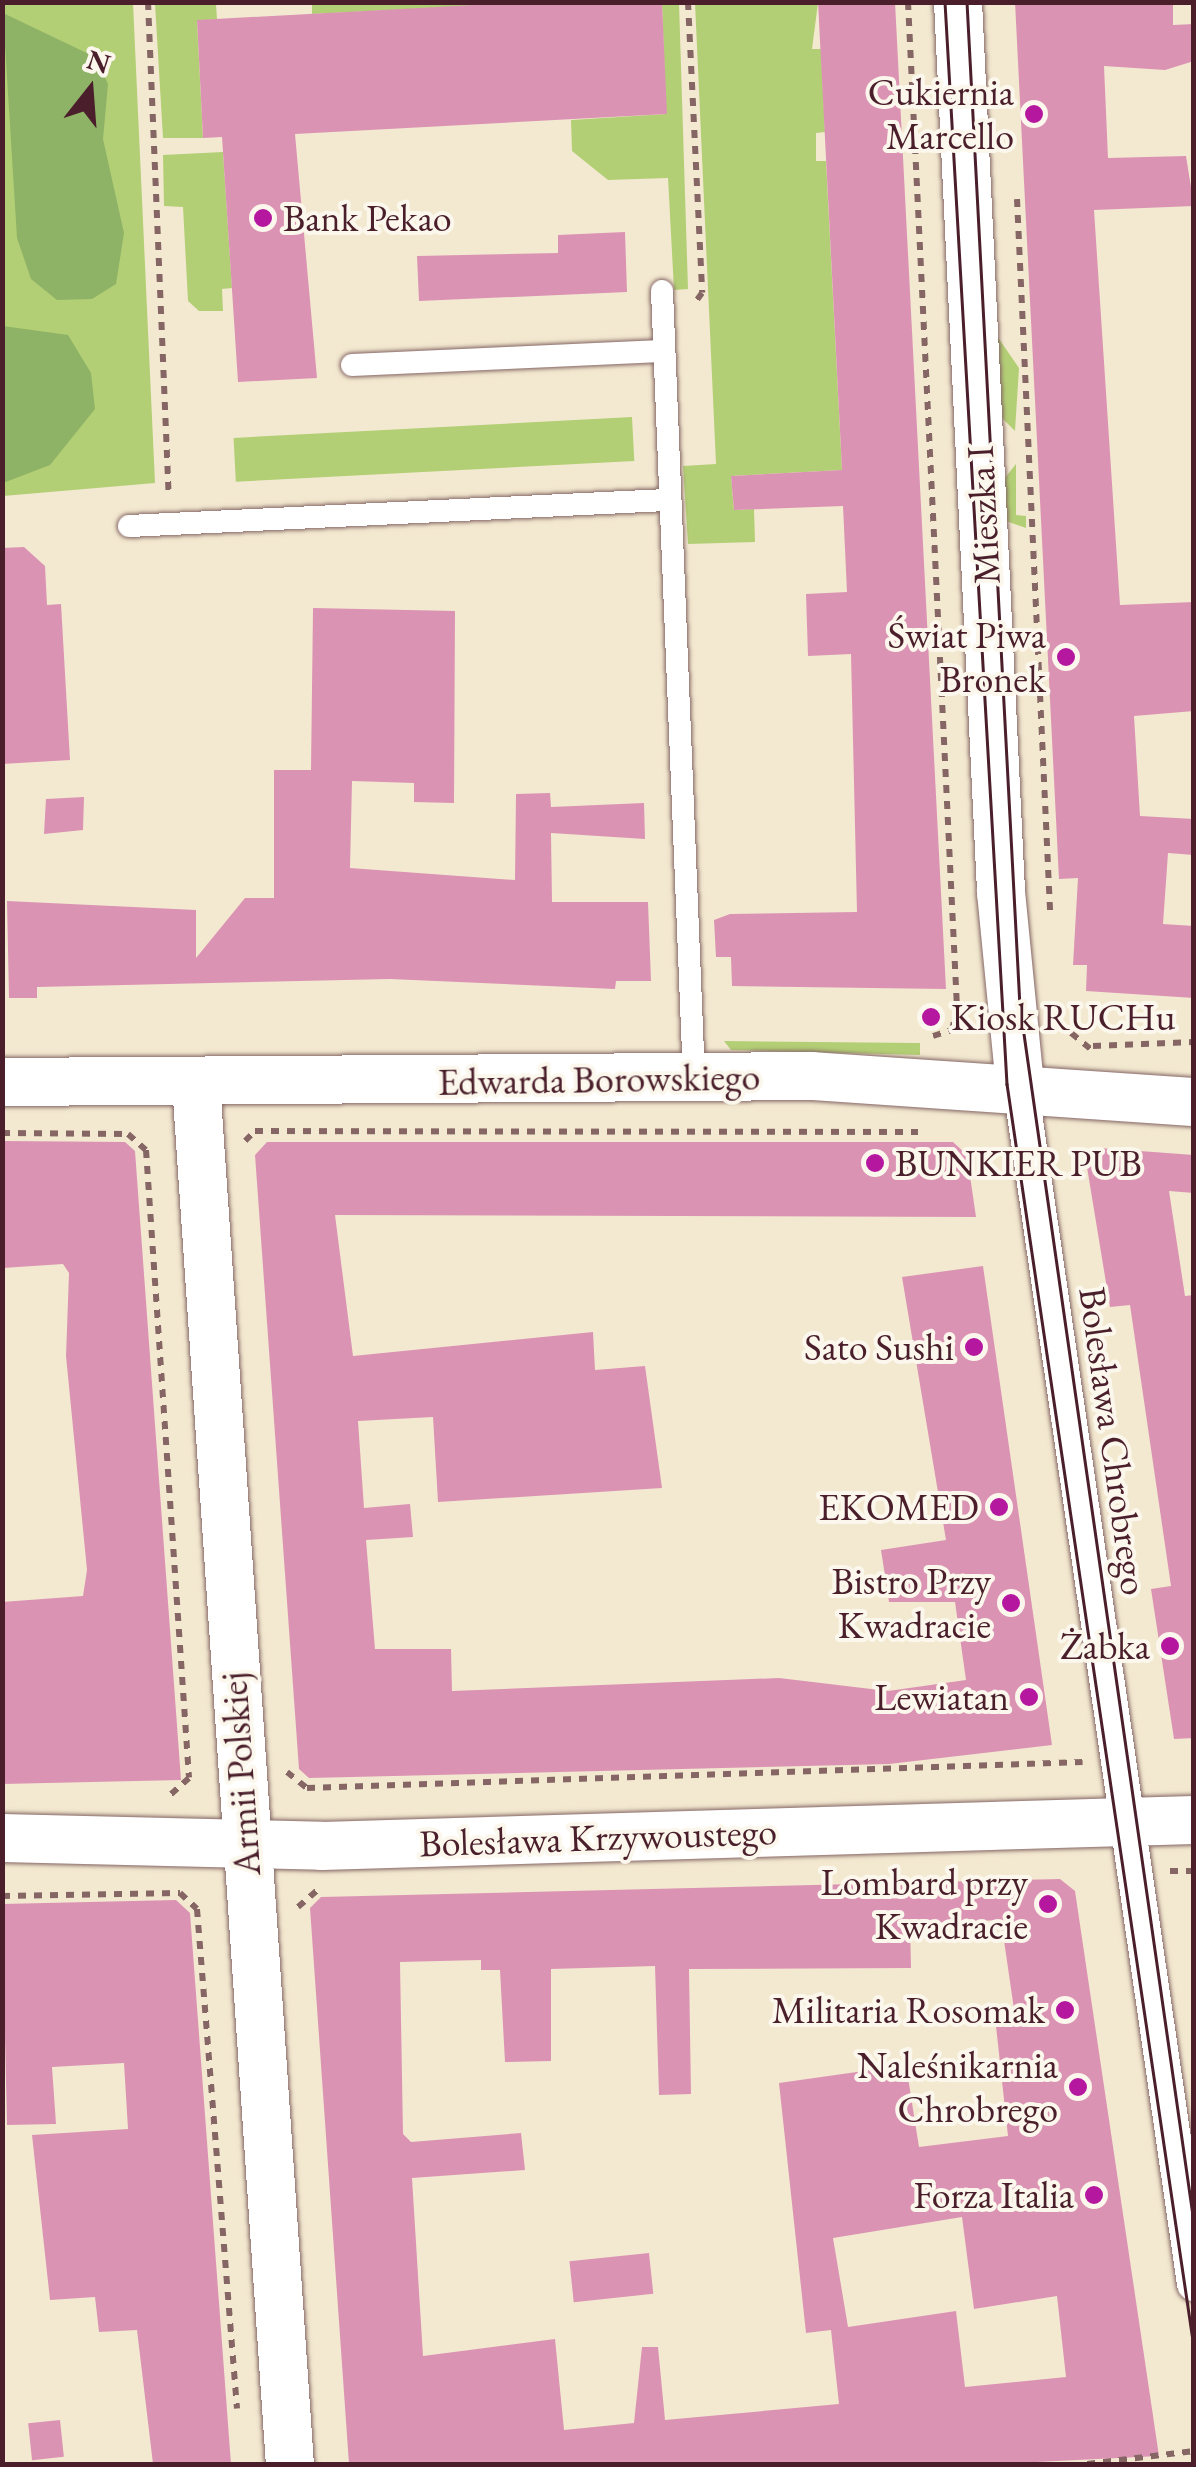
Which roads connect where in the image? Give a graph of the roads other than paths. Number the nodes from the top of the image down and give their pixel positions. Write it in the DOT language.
graph roads {
  1 [pos="958,2"];
  2 [pos="662,291"];
  3 [pos="662,351"];
  4 [pos="352,365"];
  5 [pos="666,500"];
  6 [pos="129,526"];
  7 [pos="694,1078"];
  8 [pos="2,1082"];
  9 [pos="196,1083"];
  10 [pos="1020,1086"];
  11 [pos="1194,1102"];
  12 [pos="1194,1820"];
  13 [pos="1124,1821"];
  14 [pos="2,1838"];
  15 [pos="245,1841"];
  16 [pos="1194,2283"];
  17 [pos="290,2464"];
  1 -- 10 [label="street, Mieszka I"];
  2 -- 3 [label="lane"];
  3 -- 4 [label="lane"];
  3 -- 5 [label="lane"];
  5 -- 6 [label="lane"];
  5 -- 7 [label="lane"];
  7 -- 9 [label="street, Edwarda Borowskiego"];
  7 -- 10 [label="street, Edwarda Borowskiego"];
  8 -- 9 [label="street, Edwarda Borowskiego"];
  9 -- 15 [label="street, Armii Polskiej"];
  10 -- 11 [label="street, Edwarda Borowskiego"];
  10 -- 13 [label="street, Bolesława Chrobrego"];
  12 -- 13 [label="street, Bolesława Krzywoustego"];
  13 -- 15 [label="street, Bolesława Krzywoustego"];
  13 -- 16 [label="street, Bolesława Chrobrego"];
  14 -- 15 [label="street, Bolesława Krzywoustego"];
  15 -- 17 [label="street, Armii Polskiej"];
}
